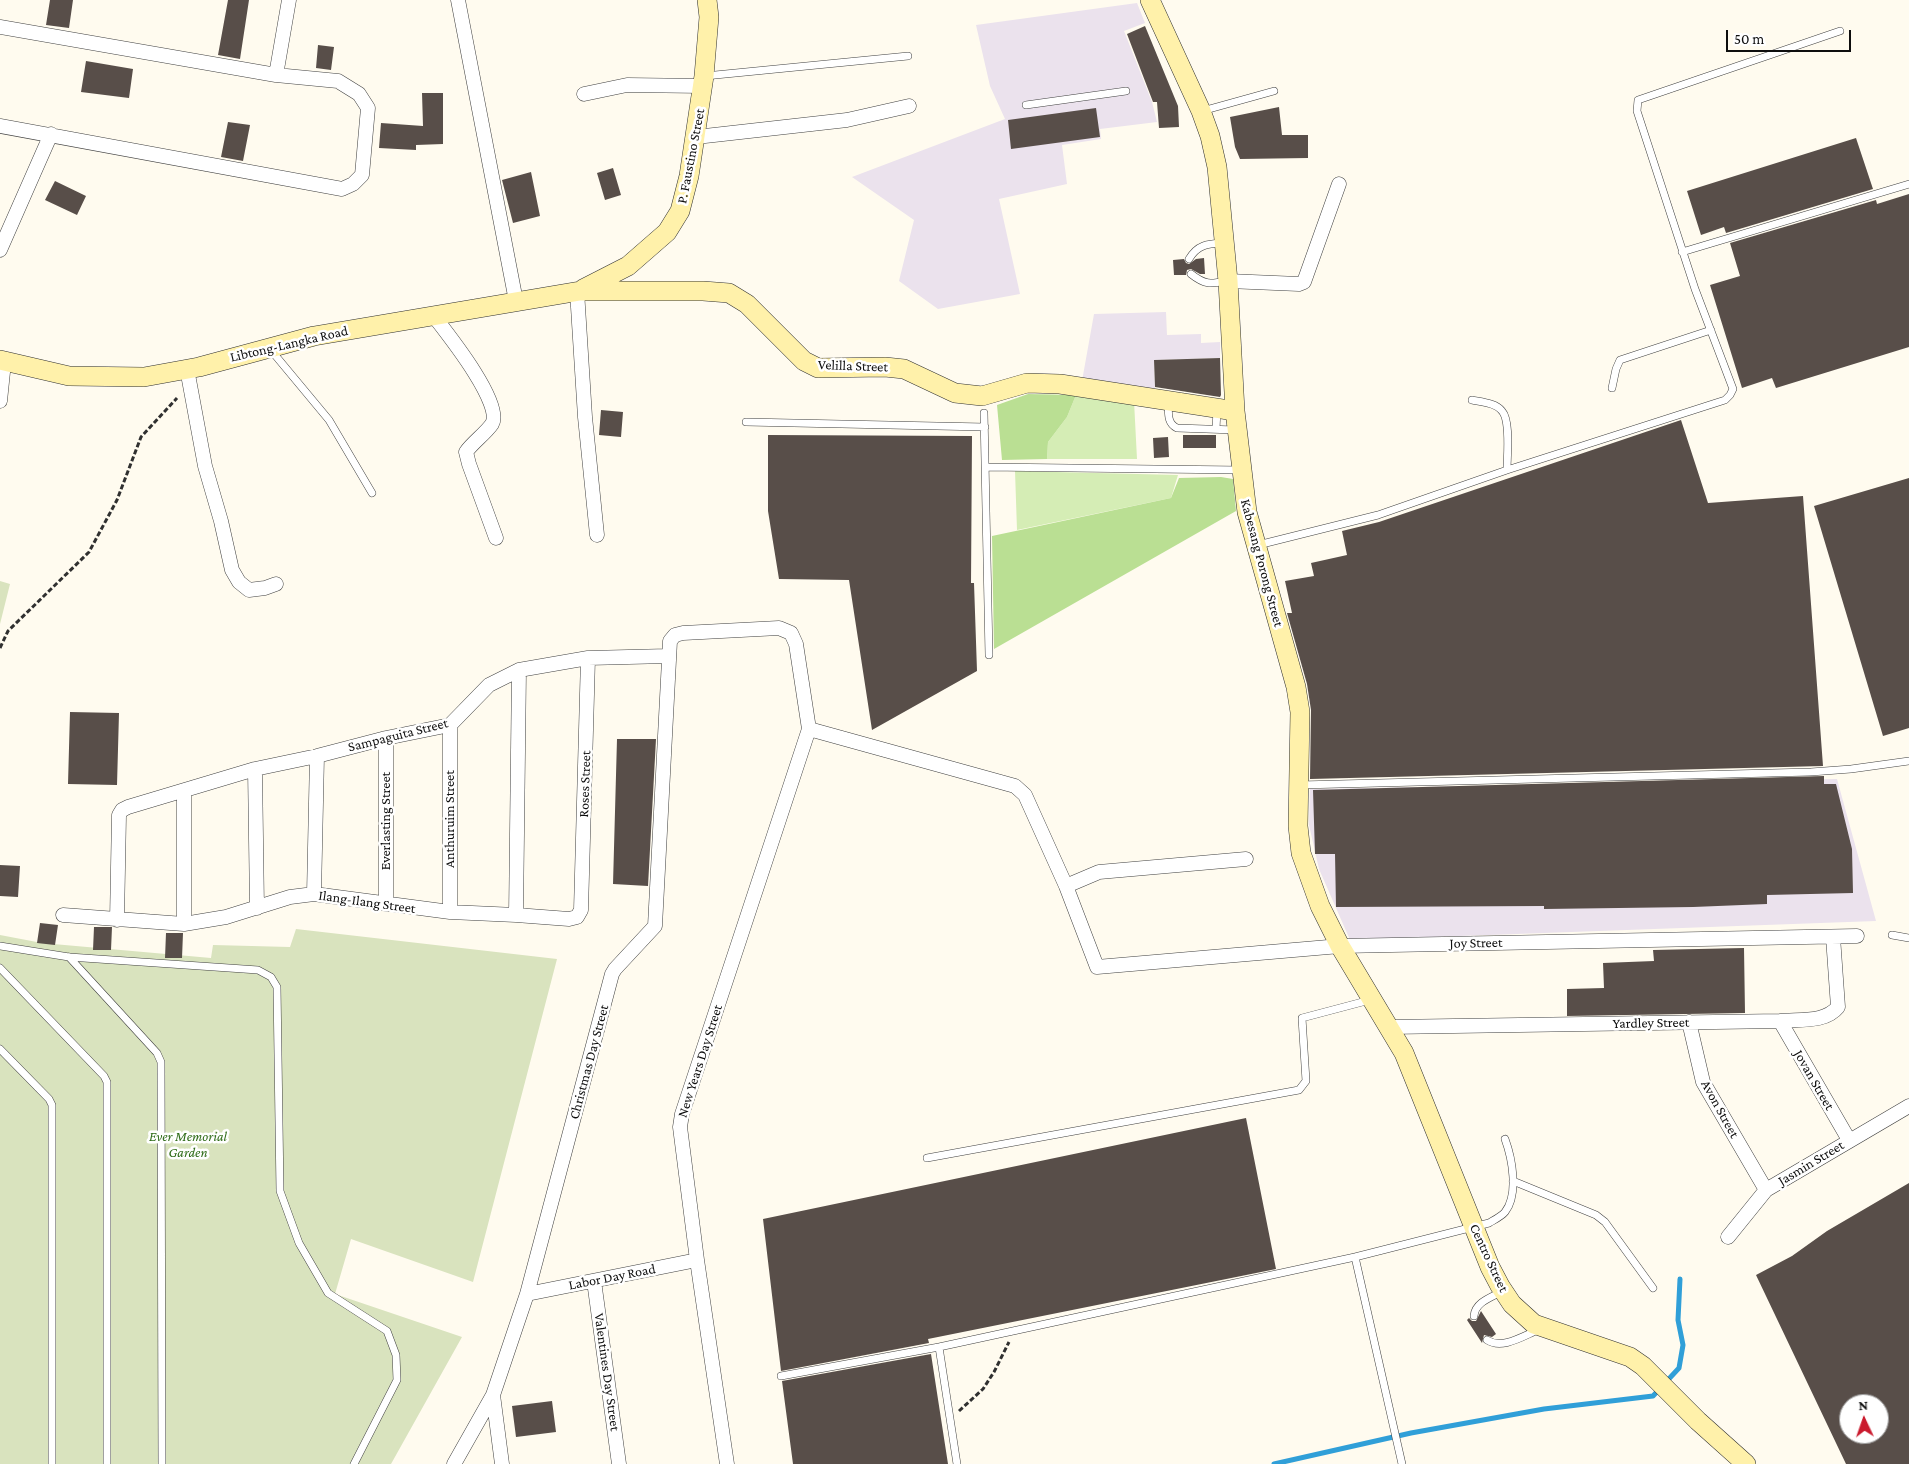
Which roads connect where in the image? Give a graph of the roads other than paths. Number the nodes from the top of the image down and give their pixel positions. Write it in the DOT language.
graph roads {
  1 [pos="289,0"];
  2 [pos="458,0"];
  3 [pos="708,0"];
  4 [pos="1150,0"];
  5 [pos="0,27"];
  6 [pos="1840,31"];
  7 [pos="908,56"];
  8 [pos="276,74"];
  9 [pos="704,81"];
  10 [pos="1126,91"];
  11 [pos="1274,91"];
  12 [pos="584,94"];
  13 [pos="909,106"];
  14 [pos="1026,106"];
  15 [pos="1201,111"];
  16 [pos="0,126"];
  17 [pos="51,134"];
  18 [pos="696,137"];
  19 [pos="1339,184"];
  20 [pos="1909,184"];
  21 [pos="4,229"];
  22 [pos="1225,243"];
  23 [pos="0,250"];
  24 [pos="1682,252"];
  25 [pos="1189,259"];
  26 [pos="1191,274"];
  27 [pos="1228,281"];
  28 [pos="578,291"];
  29 [pos="516,301"];
  30 [pos="433,315"];
  31 [pos="1711,330"];
  32 [pos="268,347"];
  33 [pos="2,361"];
  34 [pos="187,369"];
  35 [pos="1612,388"];
  36 [pos="1472,400"];
  37 [pos="0,401"];
  38 [pos="1168,401"];
  39 [pos="1226,410"];
  40 [pos="984,413"];
  41 [pos="746,422"];
  42 [pos="985,427"];
  43 [pos="1216,429"];
  44 [pos="1237,430"];
  45 [pos="986,466"];
  46 [pos="1241,470"];
  47 [pos="1507,470"];
  48 [pos="372,493"];
  49 [pos="597,535"];
  50 [pos="496,538"];
  51 [pos="1256,546"];
  52 [pos="276,584"];
  53 [pos="989,655"];
  54 [pos="668,656"];
  55 [pos="588,658"];
  56 [pos="519,670"];
  57 [pos="450,725"];
  58 [pos="809,729"];
  59 [pos="386,738"];
  60 [pos="318,756"];
  61 [pos="1909,761"];
  62 [pos="255,768"];
  63 [pos="1300,786"];
  64 [pos="184,791"];
  65 [pos="1246,859"];
  66 [pos="1066,886"];
  67 [pos="314,894"];
  68 [pos="386,904"];
  69 [pos="257,908"];
  70 [pos="581,910"];
  71 [pos="450,912"];
  72 [pos="516,914"];
  73 [pos="64,915"];
  74 [pos="117,920"];
  75 [pos="184,924"];
  76 [pos="1892,935"];
  77 [pos="1833,936"];
  78 [pos="1857,936"];
  79 [pos="1909,938"];
  80 [pos="0,946"];
  81 [pos="1340,946"];
  82 [pos="70,957"];
  83 [pos="0,968"];
  84 [pos="1373,999"];
  85 [pos="1780,1021"];
  86 [pos="1689,1022"];
  87 [pos="1390,1027"];
  88 [pos="0,1049"];
  89 [pos="1909,1106"];
  90 [pos="1505,1139"];
  91 [pos="1849,1140"];
  92 [pos="927,1158"];
  93 [pos="1513,1181"];
  94 [pos="1766,1190"];
  95 [pos="1474,1228"];
  96 [pos="1728,1237"];
  97 [pos="1355,1257"];
  98 [pos="697,1260"];
  99 [pos="594,1281"];
  100 [pos="1653,1288"];
  101 [pos="1503,1291"];
  102 [pos="528,1294"];
  103 [pos="1474,1316"];
  104 [pos="1544,1328"];
  105 [pos="1487,1340"];
  106 [pos="939,1347"];
  107 [pos="781,1376"];
  108 [pos="493,1395"];
  109 [pos="1402,1462"];
  110 [pos="52,1464"];
  111 [pos="107,1464"];
  112 [pos="162,1464"];
  113 [pos="354,1464"];
  114 [pos="454,1464"];
  115 [pos="502,1464"];
  116 [pos="620,1464"];
  117 [pos="727,1464"];
  118 [pos="957,1464"];
  119 [pos="1746,1464"];
  1 -- 8 [label="street"];
  2 -- 29 [label="street"];
  3 -- 9 [label="main road, P. Faustino Street"];
  4 -- 15 [label="main road, Kabesang Porong Street"];
  5 -- 8 [label="street"];
  6 -- 24 [label="lane"];
  7 -- 9 [label="lane"];
  8 -- 17 [label="street"];
  9 -- 12 [label="street"];
  9 -- 18 [label="main road, P. Faustino Street"];
  10 -- 14 [label="lane"];
  11 -- 15 [label="lane"];
  13 -- 18 [label="street"];
  15 -- 22 [label="main road, Kabesang Porong Street"];
  16 -- 17 [label="street"];
  17 -- 21 [label="street"];
  18 -- 28 [label="main road, P. Faustino Street"];
  19 -- 27 [label="street"];
  20 -- 24 [label="lane"];
  21 -- 23 [label="street"];
  22 -- 25 [label="lane"];
  22 -- 27 [label="main road, Kabesang Porong Street"];
  24 -- 31 [label="lane"];
  26 -- 27 [label="lane"];
  27 -- 39 [label="main road, Kabesang Porong Street"];
  28 -- 29 [label="main road, Libtong-Langka Road"];
  28 -- 38 [label="main road, Velilla Street"];
  28 -- 49 [label="street"];
  29 -- 30 [label="main road, Libtong-Langka Road"];
  30 -- 32 [label="main road, Libtong-Langka Road"];
  30 -- 50 [label="street"];
  31 -- 35 [label="lane"];
  31 -- 47 [label="lane"];
  32 -- 34 [label="main road, Libtong-Langka Road"];
  32 -- 48 [label="lane"];
  33 -- 34 [label="main road, Libtong-Langka Road"];
  33 -- 37 [label="street"];
  34 -- 52 [label="street"];
  36 -- 47 [label="lane"];
  38 -- 39 [label="main road, Velilla Street"];
  38 -- 43 [label="lane"];
  39 -- 43 [label="lane"];
  39 -- 44 [label="main road, Kabesang Porong Street"];
  40 -- 42 [label="lane"];
  41 -- 42 [label="lane"];
  42 -- 45 [label="lane"];
  43 -- 44 [label="lane"];
  44 -- 46 [label="main road, Kabesang Porong Street"];
  45 -- 46 [label="lane"];
  45 -- 53 [label="lane"];
  46 -- 51 [label="main road, Kabesang Porong Street"];
  47 -- 51 [label="lane"];
  51 -- 63 [label="main road, Kabesang Porong Street"];
  54 -- 55 [label="street, Sampaguita Street"];
  54 -- 58 [label="street"];
  54 -- 102 [label="street, Christmas Day Street"];
  55 -- 56 [label="street, Sampaguita Street"];
  55 -- 70 [label="street, Roses Street"];
  56 -- 57 [label="street, Sampaguita Street"];
  56 -- 72 [label="street"];
  57 -- 59 [label="street, Sampaguita Street"];
  57 -- 71 [label="street, Anthuruim Street"];
  58 -- 66 [label="street"];
  58 -- 98 [label="street, New Years Day Street"];
  59 -- 60 [label="street, Sampaguita Street"];
  59 -- 68 [label="street, Everlasting Street"];
  60 -- 62 [label="street, Sampaguita Street"];
  60 -- 67 [label="street"];
  61 -- 63 [label="lane"];
  62 -- 64 [label="street, Sampaguita Street"];
  62 -- 69 [label="street"];
  63 -- 81 [label="main road, Kabesang Porong Street"];
  64 -- 74 [label="street, Sampaguita Street"];
  64 -- 75 [label="street"];
  65 -- 66 [label="street"];
  66 -- 81 [label="street, Joy Street"];
  67 -- 68 [label="street, Ilang-Ilang Street"];
  67 -- 69 [label="street, Ilang-Ilang Street"];
  68 -- 71 [label="street, Ilang-Ilang Street"];
  69 -- 75 [label="street, Ilang-Ilang Street"];
  70 -- 72 [label="street, Ilang-Ilang Street"];
  71 -- 72 [label="street, Ilang-Ilang Street"];
  73 -- 74 [label="street, Ilang-Ilang Street"];
  74 -- 75 [label="street, Ilang-Ilang Street"];
  76 -- 79 [label="lane"];
  77 -- 78 [label="street, Joy Street"];
  77 -- 81 [label="street, Joy Street"];
  77 -- 85 [label="street, Yardley Street"];
  80 -- 82 [label="lane"];
  81 -- 84 [label="main road, Kabesang Porong Street"];
  82 -- 112 [label="lane"];
  82 -- 113 [label="lane"];
  83 -- 111 [label="lane"];
  84 -- 87 [label="main road, Kabesang Porong Street"];
  84 -- 92 [label="lane"];
  85 -- 86 [label="street, Yardley Street"];
  85 -- 91 [label="street, Jovan Street"];
  86 -- 87 [label="street, Yardley Street"];
  86 -- 94 [label="street, Avon Street"];
  87 -- 95 [label="main road, Centro Street"];
  88 -- 110 [label="lane"];
  89 -- 91 [label="street, Jasmin Street"];
  90 -- 93 [label="lane"];
  91 -- 94 [label="street, Jasmin Street"];
  93 -- 95 [label="lane"];
  93 -- 100 [label="lane"];
  94 -- 96 [label="street, Jasmin Street"];
  95 -- 97 [label="lane"];
  95 -- 101 [label="main road, Centro Street"];
  97 -- 106 [label="lane"];
  97 -- 109 [label="lane"];
  98 -- 99 [label="street, Labor Day Road"];
  98 -- 117 [label="street, New Years Day Street"];
  99 -- 102 [label="street, Labor Day Road"];
  99 -- 116 [label="street, Valentines Day Street"];
  101 -- 103 [label="lane"];
  101 -- 104 [label="main road, Centro Street"];
  102 -- 108 [label="street, Christmas Day Street"];
  104 -- 105 [label="lane"];
  104 -- 119 [label="main road, Centro Street"];
  106 -- 107 [label="lane"];
  106 -- 118 [label="lane"];
  108 -- 114 [label="street, Christmas Day Street"];
  108 -- 115 [label="street"];
}
